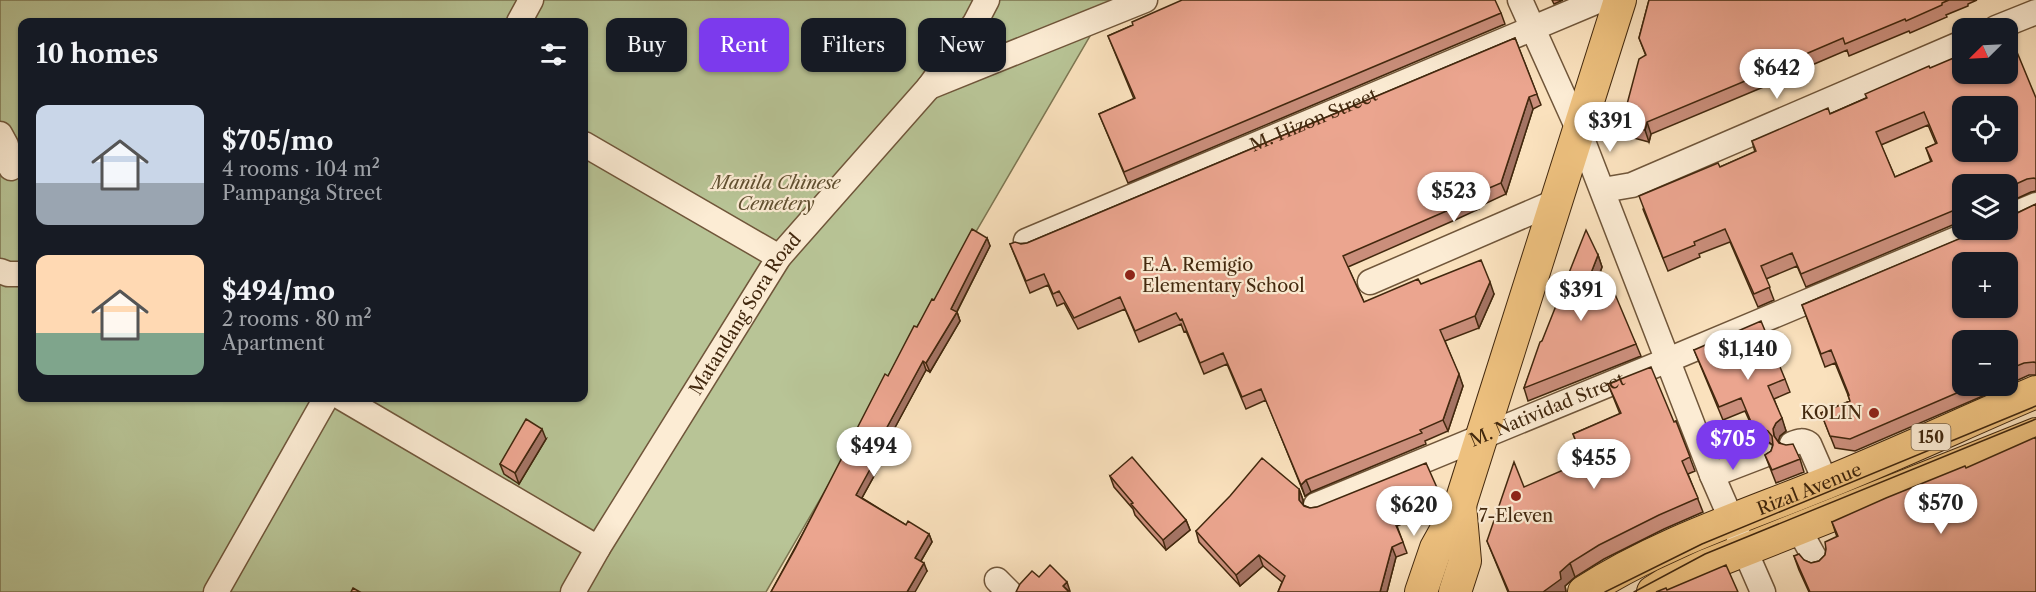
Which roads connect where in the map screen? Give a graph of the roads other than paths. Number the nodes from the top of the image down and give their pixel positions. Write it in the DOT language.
graph roads {
  1 [pos="531,0"];
  2 [pos="987,0"];
  3 [pos="1145,0"];
  4 [pos="1520,0"];
  5 [pos="1600,0"];
  6 [pos="1620,0"];
  7 [pos="2032,13"];
  8 [pos="521,18"];
  9 [pos="2018,19"];
  10 [pos="1532,30"];
  11 [pos="1952,47"];
  12 [pos="929,87"];
  13 [pos="1579,131"];
  14 [pos="0,134"];
  15 [pos="588,146"];
  16 [pos="11,169"];
  17 [pos="1603,190"];
  18 [pos="1555,202"];
  19 [pos="2036,205"];
  20 [pos="2018,212"];
  21 [pos="1026,240"];
  22 [pos="1954,240"];
  23 [pos="779,256"];
  24 [pos="0,271"];
  25 [pos="18,274"];
  26 [pos="1370,282"];
  27 [pos="1668,360"];
  28 [pos="2036,392"];
  29 [pos="324,402"];
  30 [pos="349,402"];
  31 [pos="2036,434"];
  32 [pos="1482,436"];
  33 [pos="1792,444"];
  34 [pos="1764,455"];
  35 [pos="1712,475"];
  36 [pos="1826,483"];
  37 [pos="1316,505"];
  38 [pos="1460,505"];
  39 [pos="1732,519"];
  40 [pos="1798,528"];
  41 [pos="598,548"];
  42 [pos="1745,551"];
  43 [pos="1816,562"];
  44 [pos="216,592"];
  45 [pos="573,592"];
  46 [pos="1421,592"];
  47 [pos="1455,592"];
  48 [pos="1584,592"];
  49 [pos="1653,592"];
  50 [pos="1763,592"];
  1 -- 8 [label="street"];
  2 -- 12 [label="street, Matandang Sora Road"];
  3 -- 12 [label="street"];
  4 -- 10 [label="street"];
  5 -- 10 [label="street, M. Hizon Street"];
  6 -- 13 [label="main road"];
  7 -- 9 [label="street"];
  10 -- 13 [label="street"];
  10 -- 21 [label="street, M. Hizon Street"];
  11 -- 17 [label="street"];
  12 -- 23 [label="street, Matandang Sora Road"];
  13 -- 17 [label="street"];
  13 -- 18 [label="main road"];
  14 -- 16 [label="street"];
  15 -- 23 [label="street"];
  17 -- 27 [label="street"];
  18 -- 26 [label="street"];
  18 -- 32 [label="main road"];
  19 -- 20 [label="street"];
  22 -- 27 [label="street, M. Natividad Street"];
  23 -- 41 [label="street, Matandang Sora Road"];
  24 -- 25 [label="street"];
  27 -- 32 [label="street, M. Natividad Street"];
  27 -- 35 [label="street"];
  28 -- 36 [label="main road, Rizal Avenue / 150"];
  29 -- 44 [label="street"];
  30 -- 41 [label="street"];
  31 -- 40 [label="main road, Rizal Avenue / 150"];
  32 -- 37 [label="street, M. Natividad Street"];
  32 -- 38 [label="main road"];
  33 -- 36 [label="street"];
  34 -- 35 [label="street"];
  35 -- 39 [label="street"];
  36 -- 39 [label="main road, Rizal Avenue / 150"];
  38 -- 46 [label="main road"];
  38 -- 47 [label="main road"];
  39 -- 42 [label="street"];
  39 -- 48 [label="main road, Rizal Avenue / 150"];
  40 -- 42 [label="main road, Rizal Avenue / 150"];
  40 -- 43 [label="street"];
  41 -- 45 [label="street, Matandang Sora Road"];
  42 -- 49 [label="main road, Rizal Avenue / 150"];
  42 -- 50 [label="street"];
}
